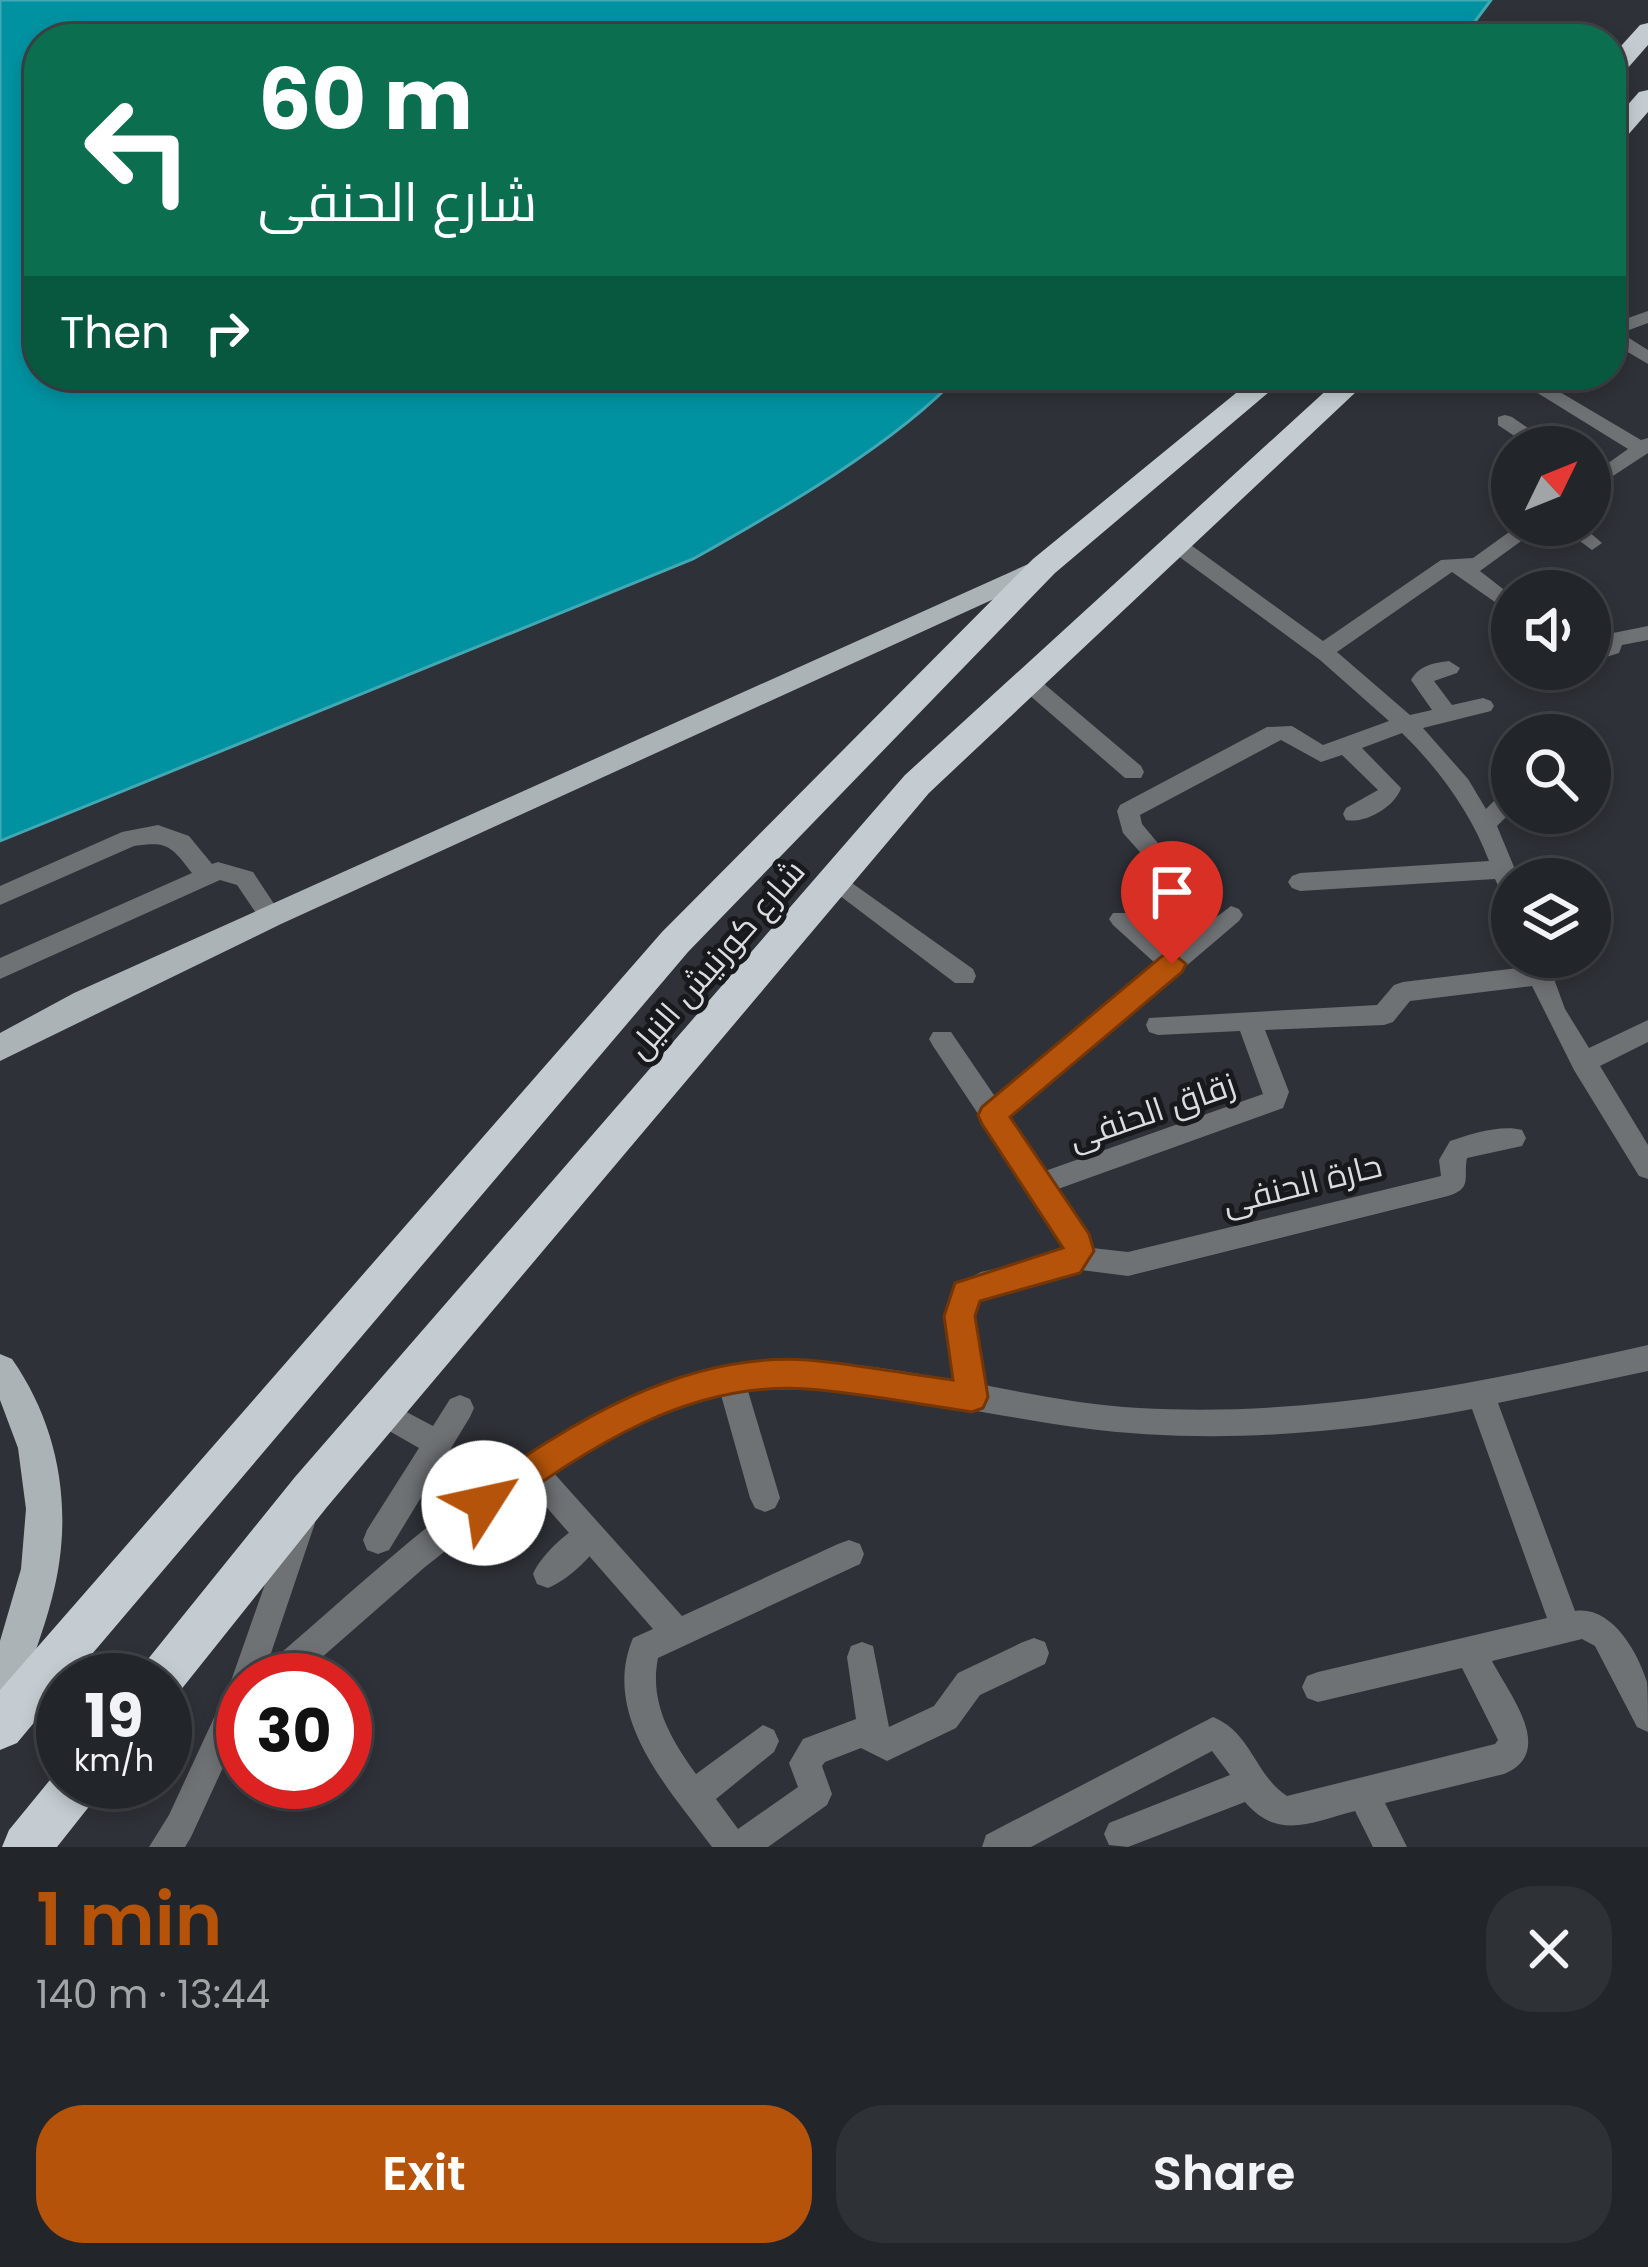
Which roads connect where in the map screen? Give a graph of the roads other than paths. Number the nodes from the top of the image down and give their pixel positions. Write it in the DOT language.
graph roads {
  1 [pos="1648,30"];
  2 [pos="1626,55"];
  3 [pos="1648,98"];
  4 [pos="1626,122"];
  5 [pos="1257,390"];
  6 [pos="1344,390"];
  7 [pos="1547,390"];
  8 [pos="1505,421"];
  9 [pos="1513,426"];
  10 [pos="1645,446"];
  11 [pos="1611,468"];
  12 [pos="1178,545"];
  13 [pos="1504,546"];
  14 [pos="1044,566"];
  15 [pos="1462,568"];
  16 [pos="1491,591"];
  17 [pos="1648,633"];
  18 [pos="1611,640"];
  19 [pos="1320,653"];
  20 [pos="1449,668"];
  21 [pos="1028,682"];
  22 [pos="1483,706"];
  23 [pos="1446,714"];
  24 [pos="1405,724"];
  25 [pos="1345,746"];
  26 [pos="1133,772"];
  27 [pos="1354,814"];
  28 [pos="1491,818"];
  29 [pos="1486,823"];
  30 [pos="1155,854"];
  31 [pos="1500,858"];
  32 [pos="206,874"];
  33 [pos="835,880"];
  34 [pos="1491,881"];
  35 [pos="1300,882"];
  36 [pos="0,896"];
  37 [pos="1231,915"];
  38 [pos="270,916"];
  39 [pos="1120,919"];
  40 [pos="1172,964"];
  41 [pos="0,969"];
  42 [pos="1491,975"];
  43 [pos="964,976"];
  44 [pos="1542,978"];
  45 [pos="1249,1021"];
  46 [pos="1158,1025"];
  47 [pos="1648,1030"];
  48 [pos="942,1039"];
  49 [pos="0,1048"];
  50 [pos="1583,1063"];
  51 [pos="993,1115"];
  52 [pos="1513,1138"];
  53 [pos="1648,1168"];
  54 [pos="1038,1185"];
  55 [pos="1076,1258"];
  56 [pos="1648,1358"];
  57 [pos="0,1370"];
  58 [pos="730,1379"];
  59 [pos="1480,1395"];
  60 [pos="972,1397"];
  61 [pos="460,1408"];
  62 [pos="380,1411"];
  63 [pos="438,1444"];
  64 [pos="531,1469"];
  65 [pos="311,1492"];
  66 [pos="765,1498"];
  67 [pos="590,1535"];
  68 [pos="378,1540"];
  69 [pos="849,1554"];
  70 [pos="548,1574"];
  71 [pos="1564,1626"];
  72 [pos="675,1631"];
  73 [pos="1469,1649"];
  74 [pos="182,1653"];
  75 [pos="255,1653"];
  76 [pos="305,1653"];
  77 [pos="1034,1653"];
  78 [pos="862,1657"];
  79 [pos="1318,1687"];
  80 [pos="0,1704"];
  81 [pos="1648,1716"];
  82 [pos="0,1726"];
  83 [pos="875,1737"];
  84 [pos="763,1741"];
  85 [pos="216,1755"];
  86 [pos="1250,1784"];
  87 [pos="1363,1794"];
  88 [pos="695,1795"];
  89 [pos="56,1809"];
  90 [pos="1120,1834"];
  91 [pos="177,1840"];
  92 [pos="26,1847"];
  93 [pos="736,1847"];
  94 [pos="998,1847"];
  95 [pos="1390,1847"];
  1 -- 2 [label="highway"];
  3 -- 4 [label="highway"];
  5 -- 14 [label="highway, شارع كورنيش النيل"];
  6 -- 12 [label="highway, شارع كورنيش النيل"];
  7 -- 10 [label="street"];
  8 -- 9 [label="street"];
  10 -- 11 [label="street"];
  12 -- 19 [label="street"];
  12 -- 21 [label="highway, شارع كورنيش النيل"];
  13 -- 15 [label="street"];
  14 -- 38 [label="main road, شارع كورنيش النيل"];
  14 -- 82 [label="highway, شارع كورنيش النيل"];
  15 -- 16 [label="street"];
  15 -- 19 [label="street"];
  17 -- 18 [label="street"];
  19 -- 24 [label="street"];
  20 -- 23 [label="street"];
  21 -- 26 [label="street"];
  21 -- 33 [label="highway, شارع كورنيش النيل"];
  22 -- 23 [label="street"];
  23 -- 24 [label="street"];
  24 -- 25 [label="street"];
  24 -- 29 [label="street"];
  25 -- 27 [label="street"];
  25 -- 30 [label="street"];
  28 -- 29 [label="street"];
  29 -- 31 [label="street"];
  32 -- 36 [label="street"];
  32 -- 38 [label="street"];
  32 -- 41 [label="street"];
  33 -- 43 [label="street"];
  33 -- 62 [label="highway, شارع كورنيش النيل"];
  34 -- 35 [label="street"];
  37 -- 40 [label="street"];
  38 -- 49 [label="main road, شارع كورنيش النيل"];
  39 -- 40 [label="street"];
  40 -- 51 [label="street"];
  42 -- 45 [label="street, زقاق الحنفى"];
  44 -- 50 [label="street"];
  45 -- 46 [label="street, زقاق الحنفى"];
  45 -- 54 [label="street, زقاق الحنفى"];
  47 -- 50 [label="street"];
  48 -- 51 [label="street"];
  50 -- 53 [label="street"];
  51 -- 54 [label="street"];
  52 -- 55 [label="street, حارة الحنفى"];
  54 -- 55 [label="street"];
  55 -- 60 [label="street"];
  56 -- 59 [label="street"];
  57 -- 80 [label="main road"];
  58 -- 60 [label="street"];
  58 -- 64 [label="street"];
  58 -- 66 [label="street"];
  59 -- 60 [label="street"];
  59 -- 71 [label="street"];
  61 -- 63 [label="street"];
  62 -- 63 [label="street"];
  62 -- 65 [label="highway, شارع كورنيش النيل"];
  63 -- 68 [label="street"];
  64 -- 67 [label="street"];
  64 -- 76 [label="street"];
  65 -- 74 [label="highway"];
  65 -- 75 [label="street, شارع كورنيش النيل"];
  67 -- 70 [label="street"];
  67 -- 72 [label="street"];
  69 -- 72 [label="street"];
  71 -- 73 [label="street"];
  71 -- 81 [label="street"];
  72 -- 88 [label="street"];
  73 -- 79 [label="street"];
  73 -- 87 [label="street"];
  77 -- 83 [label="street"];
  78 -- 83 [label="street"];
  83 -- 93 [label="street"];
  84 -- 88 [label="street"];
  85 -- 91 [label="street"];
  86 -- 87 [label="street"];
  86 -- 90 [label="street"];
  86 -- 94 [label="street"];
  87 -- 95 [label="street"];
  88 -- 93 [label="street"];
  89 -- 92 [label="highway"];
}
